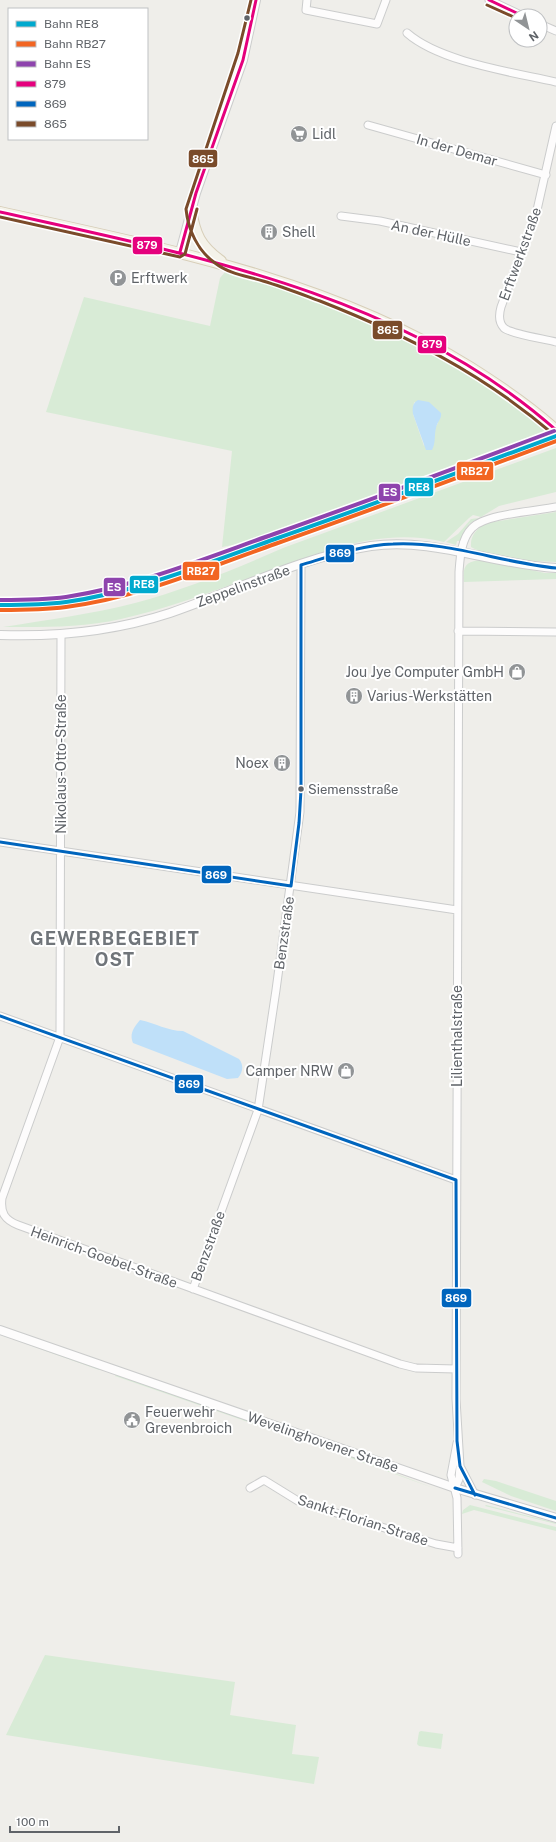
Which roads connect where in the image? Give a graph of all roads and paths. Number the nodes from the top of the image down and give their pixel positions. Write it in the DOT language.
graph roads {
  1 [pos="256,0"];
  2 [pos="307,0"];
  3 [pos="386,0"];
  4 [pos="489,0"];
  5 [pos="508,9"];
  6 [pos="406,33"];
  7 [pos="556,82"];
  8 [pos="368,125"];
  9 [pos="556,126"];
  10 [pos="546,175"];
  11 [pos="191,210"];
  12 [pos="0,212"];
  13 [pos="341,216"];
  14 [pos="180,252"];
  15 [pos="521,252"];
  16 [pos="226,265"];
  17 [pos="556,342"];
  18 [pos="556,430"];
  19 [pos="556,507"];
  20 [pos="462,552"];
  21 [pos="301,565"];
  22 [pos="556,568"];
  23 [pos="458,631"];
  24 [pos="556,632"];
  25 [pos="0,635"];
  26 [pos="61,635"];
  27 [pos="0,842"];
  28 [pos="61,852"];
  29 [pos="291,886"];
  30 [pos="457,910"];
  31 [pos="0,1016"];
  32 [pos="60,1037"];
  33 [pos="258,1110"];
  34 [pos="456,1180"];
  35 [pos="193,1289"];
  36 [pos="0,1330"];
  37 [pos="456,1369"];
  38 [pos="457,1441"];
  39 [pos="460,1466"];
  40 [pos="250,1488"];
  41 [pos="455,1488"];
  42 [pos="475,1494"];
  43 [pos="556,1518"];
  44 [pos="458,1551"];
  1 -- 11 [label="street"];
  2 -- 3 [label="street"];
  4 -- 5 [label="street"];
  6 -- 7 [label="street"];
  8 -- 10 [label="street, In der Demar"];
  9 -- 10 [label="street, Erftwerkstraße"];
  10 -- 15 [label="street, Erftwerkstraße"];
  11 -- 14 [label="street"];
  11 -- 16 [label="main road"];
  12 -- 14 [label="main road"];
  13 -- 15 [label="street, An der Hülle"];
  14 -- 16 [label="main road"];
  15 -- 17 [label="street, Erftwerkstraße"];
  16 -- 18 [label="main road"];
  19 -- 20 [label="street, Lilienthalstraße"];
  20 -- 21 [label="street, Zeppelinstraße"];
  20 -- 22 [label="street, Zeppelinstraße"];
  20 -- 23 [label="street, Lilienthalstraße"];
  21 -- 26 [label="street, Zeppelinstraße"];
  21 -- 29 [label="street, Benzstraße"];
  23 -- 24 [label="street"];
  23 -- 30 [label="street, Lilienthalstraße"];
  25 -- 26 [label="street, Zeppelinstraße"];
  26 -- 28 [label="street, Nikolaus-Otto-Straße"];
  27 -- 28 [label="street"];
  28 -- 29 [label="street"];
  28 -- 32 [label="street, Nikolaus-Otto-Straße"];
  29 -- 30 [label="street"];
  29 -- 33 [label="street, Benzstraße"];
  30 -- 34 [label="street, Lilienthalstraße"];
  31 -- 32 [label="street"];
  32 -- 33 [label="street"];
  32 -- 35 [label="street, Heinrich-Goebel-Straße"];
  33 -- 34 [label="street"];
  33 -- 35 [label="street, Benzstraße"];
  34 -- 37 [label="street, Lilienthalstraße"];
  35 -- 37 [label="street, Heinrich-Goebel-Straße"];
  36 -- 41 [label="street, Wevelinghovener Straße"];
  37 -- 38 [label="street, Lilienthalstraße"];
  38 -- 39 [label="street, Lilienthalstraße"];
  38 -- 41 [label="street, Lilienthalstraße"];
  39 -- 41 [label="street, Lilienthalstraße"];
  39 -- 42 [label="street, Lilienthalstraße"];
  40 -- 44 [label="street, Sankt-Florian-Straße"];
  41 -- 42 [label="street, Wevelinghovener Straße"];
  41 -- 44 [label="street, Lilienthalstraße"];
  42 -- 43 [label="street, Wevelinghovener Straße"];
}
